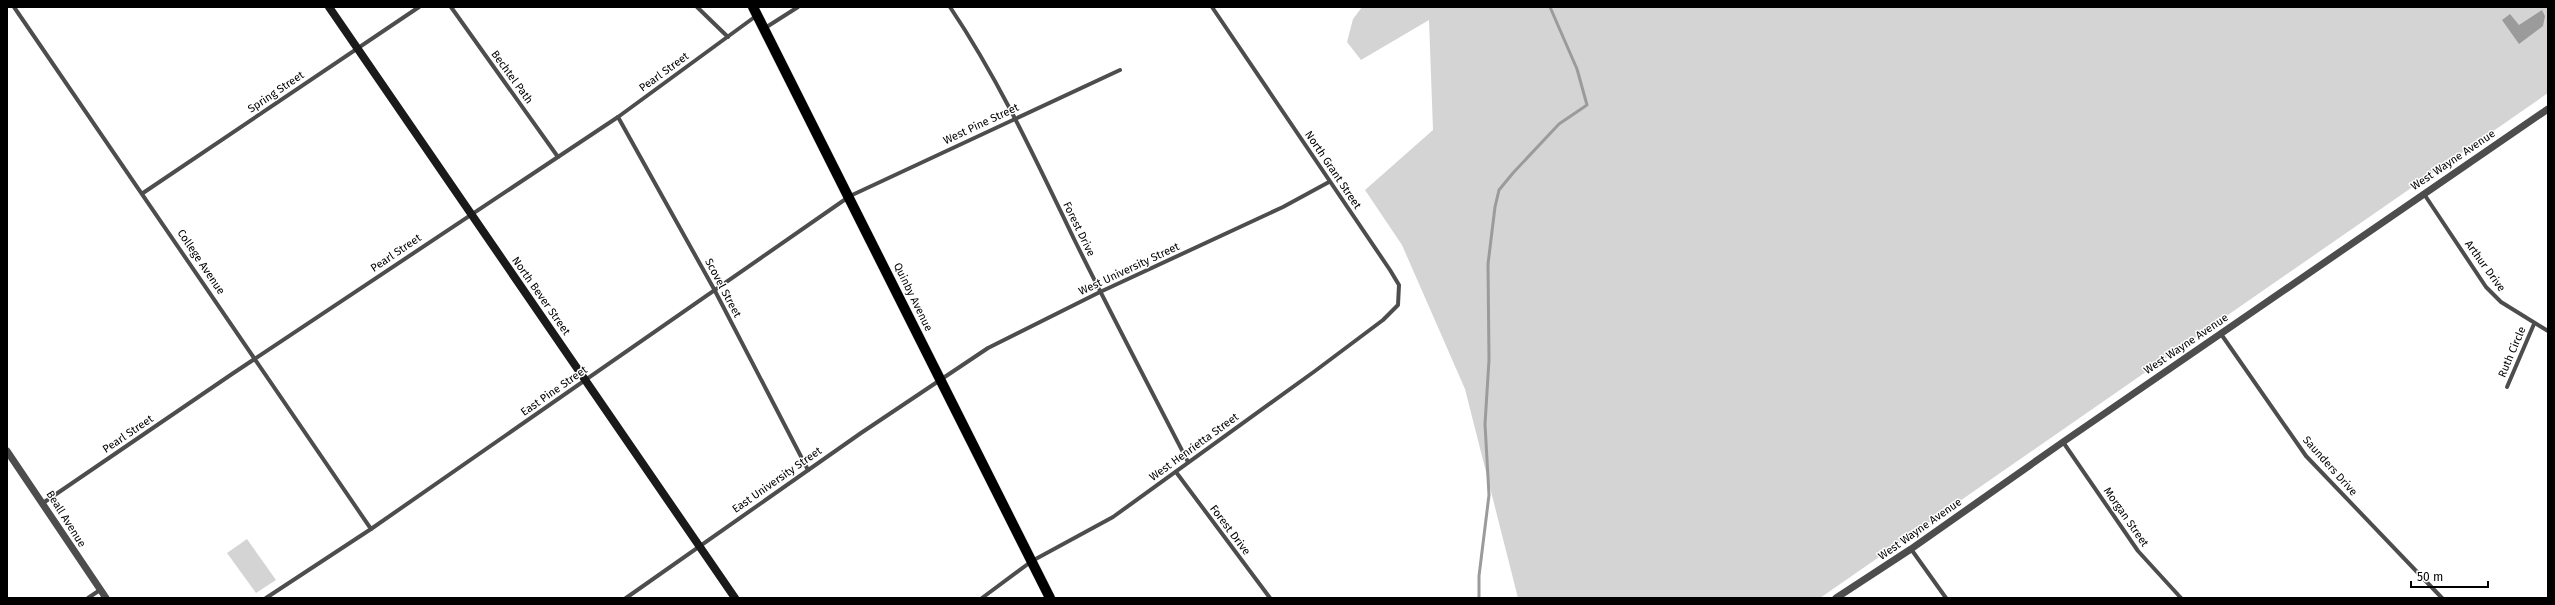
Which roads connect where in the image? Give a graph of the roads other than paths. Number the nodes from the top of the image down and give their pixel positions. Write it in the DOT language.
graph roads {
  1 [pos="14,7"];
  2 [pos="329,7"];
  3 [pos="419,7"];
  4 [pos="451,7"];
  5 [pos="697,7"];
  6 [pos="798,7"];
  7 [pos="950,7"];
  8 [pos="1212,7"];
  9 [pos="756,11"];
  10 [pos="764,28"];
  11 [pos="728,37"];
  12 [pos="358,48"];
  13 [pos="1120,70"];
  14 [pos="2548,108"];
  15 [pos="618,117"];
  16 [pos="1015,118"];
  17 [pos="558,157"];
  18 [pos="1329,182"];
  19 [pos="143,193"];
  20 [pos="2424,194"];
  21 [pos="850,196"];
  22 [pos="471,215"];
  23 [pos="714,289"];
  24 [pos="1100,292"];
  25 [pos="2534,324"];
  26 [pos="2548,331"];
  27 [pos="2221,334"];
  28 [pos="1360,337"];
  29 [pos="256,359"];
  30 [pos="586,380"];
  31 [pos="940,380"];
  32 [pos="2507,387"];
  33 [pos="2063,442"];
  34 [pos="7,451"];
  35 [pos="1188,462"];
  36 [pos="808,470"];
  37 [pos="1176,472"];
  38 [pos="43,503"];
  39 [pos="371,529"];
  40 [pos="699,546"];
  41 [pos="1911,549"];
  42 [pos="1032,561"];
  43 [pos="100,590"];
  44 [pos="88,598"];
  45 [pos="106,598"];
  46 [pos="266,598"];
  47 [pos="626,598"];
  48 [pos="735,598"];
  49 [pos="982,598"];
  50 [pos="1050,598"];
  51 [pos="1270,598"];
  52 [pos="1836,598"];
  53 [pos="1946,598"];
  54 [pos="2181,598"];
  55 [pos="2442,598"];
  1 -- 19 [label="street, College Avenue"];
  2 -- 12 [label="main road, North Bever Street"];
  3 -- 12 [label="street, Spring Street"];
  4 -- 17 [label="street, Bechtel Path"];
  5 -- 11 [label="street"];
  6 -- 10 [label="street"];
  7 -- 16 [label="street, Forest Drive"];
  8 -- 18 [label="street, North Grant Street"];
  9 -- 10 [label="main road, Quinby Avenue"];
  9 -- 11 [label="street, Pearl Street"];
  10 -- 21 [label="main road, Quinby Avenue"];
  11 -- 15 [label="street, Pearl Street"];
  12 -- 19 [label="street, Spring Street"];
  12 -- 22 [label="main road, North Bever Street"];
  13 -- 16 [label="street, West Pine Street"];
  14 -- 20 [label="street, West Wayne Avenue"];
  15 -- 17 [label="street, Pearl Street"];
  15 -- 23 [label="street, Scovel Street"];
  16 -- 21 [label="street, West Pine Street"];
  16 -- 24 [label="street, Forest Drive"];
  17 -- 22 [label="street, Pearl Street"];
  18 -- 24 [label="street, West University Street"];
  18 -- 28 [label="street, North Grant Street"];
  19 -- 29 [label="street, College Avenue"];
  20 -- 25 [label="street, Arthur Drive"];
  20 -- 27 [label="street, West Wayne Avenue"];
  21 -- 23 [label="street, East Pine Street"];
  21 -- 31 [label="main road, Quinby Avenue"];
  22 -- 29 [label="street, Pearl Street"];
  22 -- 30 [label="main road, North Bever Street"];
  23 -- 30 [label="street, East Pine Street"];
  23 -- 36 [label="street, Scovel Street"];
  24 -- 31 [label="street, West University Street"];
  24 -- 35 [label="street, Forest Drive"];
  25 -- 26 [label="street, Arthur Drive"];
  25 -- 32 [label="street, Ruth Circle"];
  27 -- 33 [label="street, West Wayne Avenue"];
  27 -- 55 [label="street, Saunders Drive"];
  28 -- 35 [label="street, West Henrietta Street"];
  29 -- 38 [label="street, Pearl Street"];
  29 -- 39 [label="street, College Avenue"];
  30 -- 39 [label="street, East Pine Street"];
  30 -- 40 [label="main road, North Bever Street"];
  31 -- 36 [label="street, East University Street"];
  31 -- 42 [label="main road, Quinby Avenue"];
  33 -- 41 [label="street, West Wayne Avenue"];
  33 -- 54 [label="street, Morgan Street"];
  34 -- 38 [label="street, Beall Avenue"];
  35 -- 37 [label="street, West Henrietta Street"];
  36 -- 40 [label="street, East University Street"];
  37 -- 42 [label="street, West Henrietta Street"];
  37 -- 51 [label="street, Forest Drive"];
  38 -- 43 [label="street, Beall Avenue"];
  39 -- 46 [label="street, East Pine Street"];
  40 -- 47 [label="street, East University Street"];
  40 -- 48 [label="main road, North Bever Street"];
  41 -- 52 [label="street, West Wayne Avenue"];
  41 -- 53 [label="street"];
  42 -- 49 [label="street, West Henrietta Street"];
  42 -- 50 [label="main road, Quinby Avenue"];
  43 -- 44 [label="street"];
  43 -- 45 [label="street, Beall Avenue"];
}
